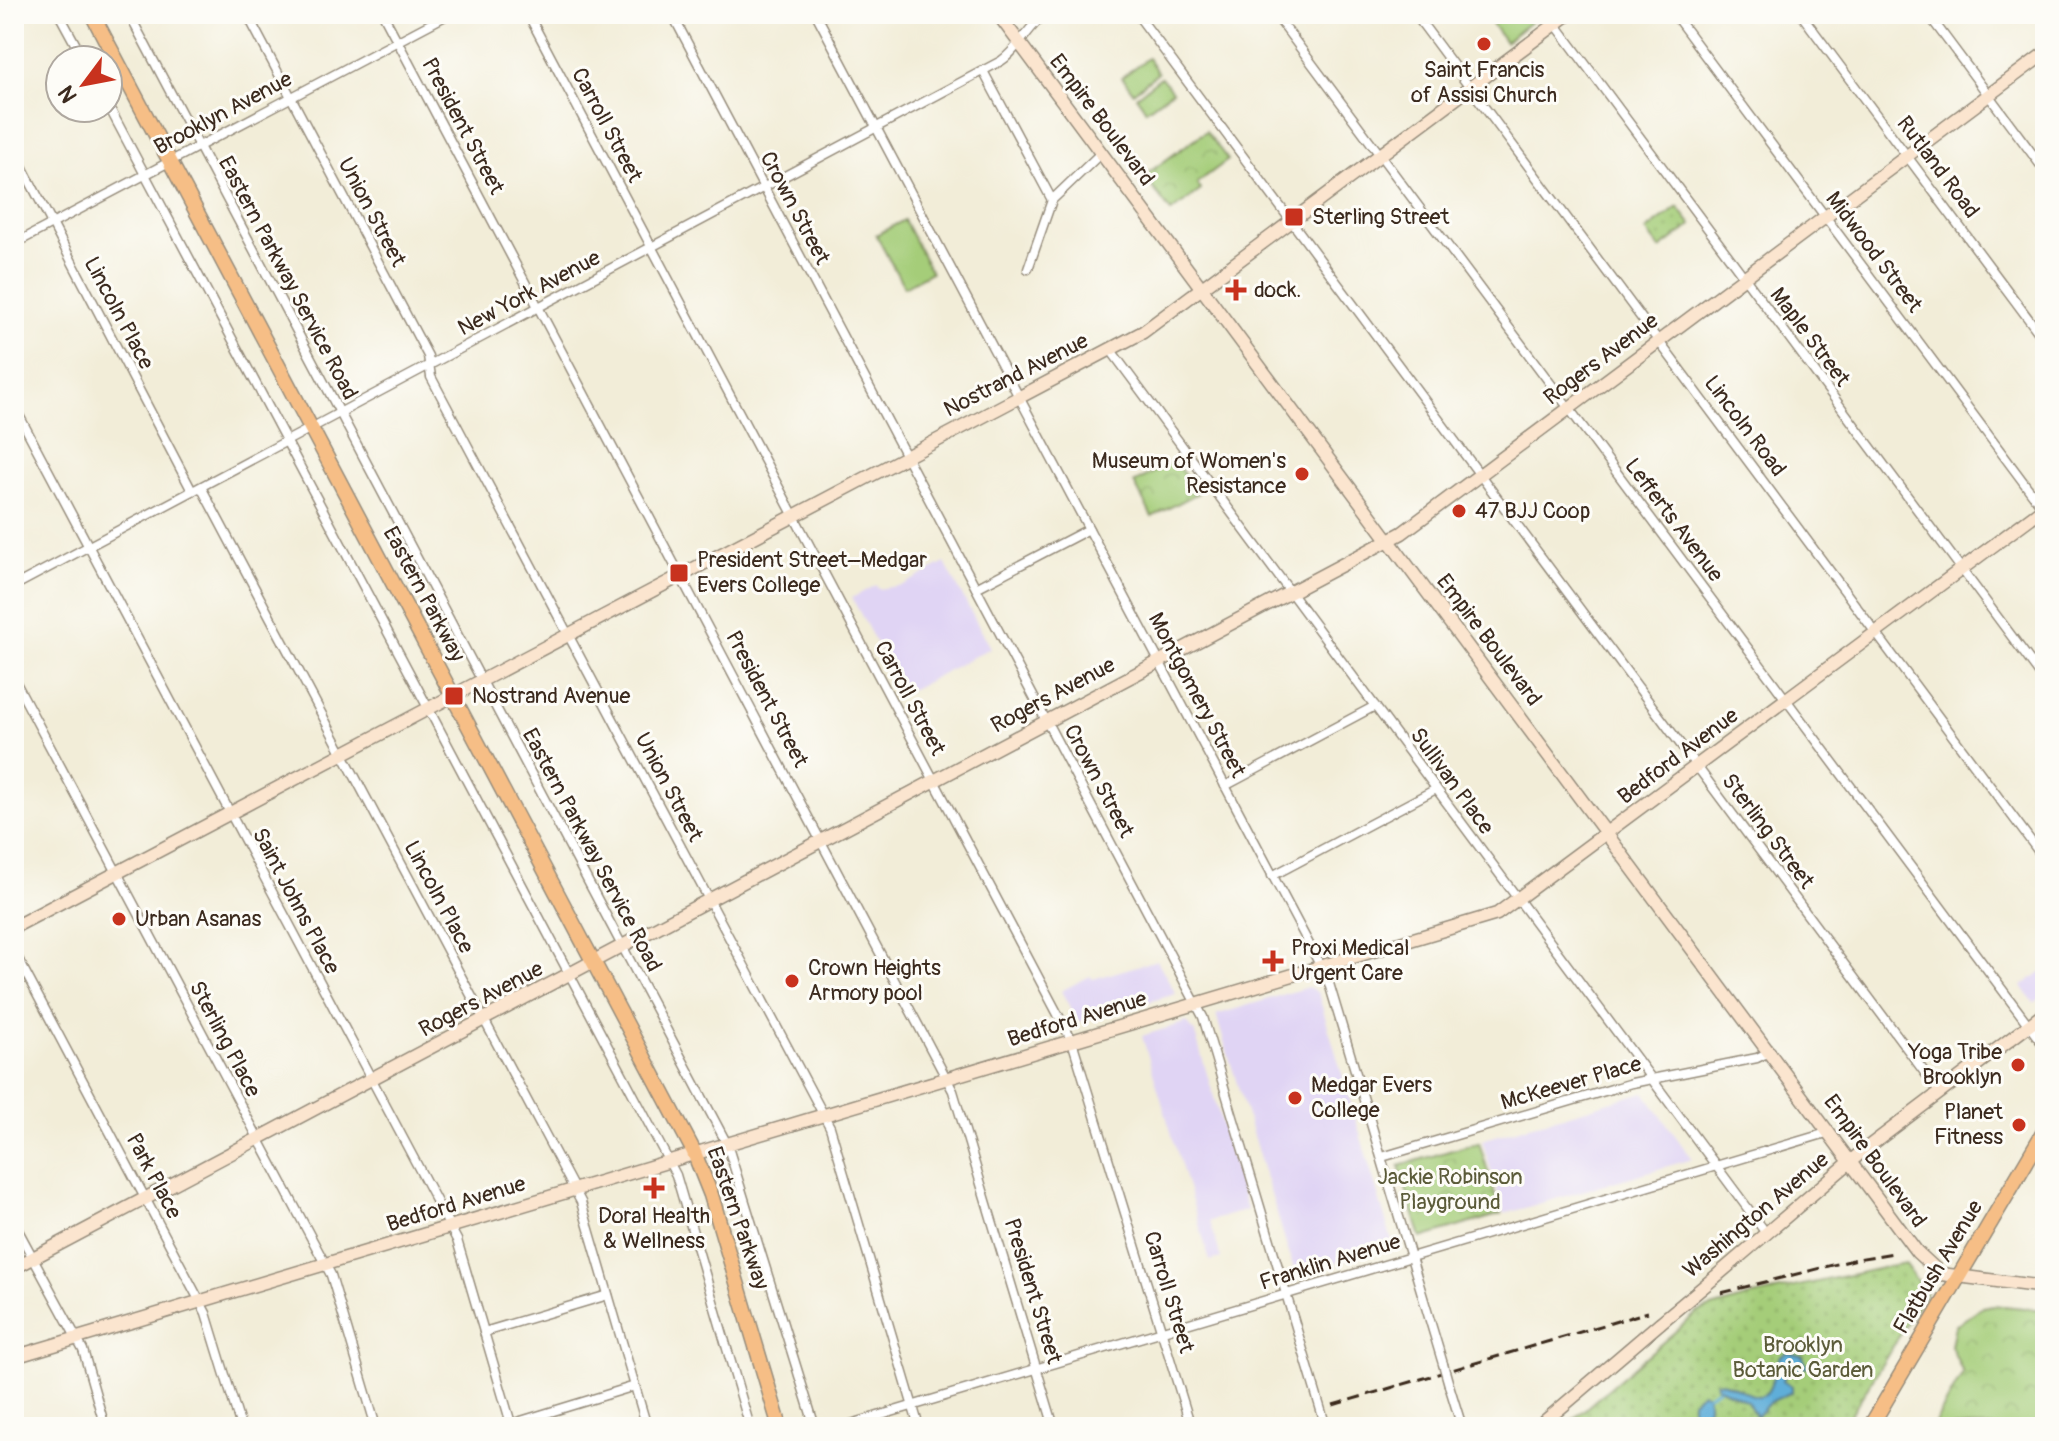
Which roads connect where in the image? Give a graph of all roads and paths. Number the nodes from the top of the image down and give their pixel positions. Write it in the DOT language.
graph roads {
  1 [pos="59,14"];
  2 [pos="92,14"];
  3 [pos="129,14"];
  4 [pos="247,14"];
  5 [pos="383,14"];
  6 [pos="449,14"];
  7 [pos="528,14"];
  8 [pos="672,14"];
  9 [pos="816,14"];
  10 [pos="998,14"];
  11 [pos="1045,14"];
  12 [pos="1137,14"];
  13 [pos="1275,14"];
  14 [pos="1415,14"];
  15 [pos="1569,14"];
  16 [pos="1674,14"];
  17 [pos="1801,14"];
  18 [pos="1928,14"];
  19 [pos="1552,19"];
  20 [pos="398,41"];
  21 [pos="1019,42"];
  22 [pos="75,44"];
  23 [pos="2045,53"];
  24 [pos="983,71"];
  25 [pos="1470,88"];
  26 [pos="1989,95"];
  27 [pos="291,97"];
  28 [pos="118,124"];
  29 [pos="877,129"];
  30 [pos="198,147"];
  31 [pos="14,151"];
  32 [pos="1101,153"];
  33 [pos="1380,155"];
  34 [pos="1907,156"];
  35 [pos="170,162"];
  36 [pos="2045,171"];
  37 [pos="145,175"];
  38 [pos="764,188"];
  39 [pos="1052,200"];
  40 [pos="1825,217"];
  41 [pos="1292,221"];
  42 [pos="52,224"];
  43 [pos="14,244"];
  44 [pos="652,248"];
  45 [pos="1028,269"];
  46 [pos="1744,277"];
  47 [pos="1202,287"];
  48 [pos="539,308"];
  49 [pos="1659,340"];
  50 [pos="2045,341"];
  51 [pos="1110,349"];
  52 [pos="429,366"];
  53 [pos="1019,395"];
  54 [pos="14,406"];
  55 [pos="1568,408"];
  56 [pos="340,413"];
  57 [pos="311,428"];
  58 [pos="286,442"];
  59 [pos="906,455"];
  60 [pos="1480,474"];
  61 [pos="197,489"];
  62 [pos="2044,509"];
  63 [pos="793,515"];
  64 [pos="1089,529"];
  65 [pos="1390,540"];
  66 [pos="88,547"];
  67 [pos="1961,569"];
  68 [pos="680,574"];
  69 [pos="14,586"];
  70 [pos="976,588"];
  71 [pos="1290,593"];
  72 [pos="1876,633"];
  73 [pos="567,634"];
  74 [pos="1159,662"];
  75 [pos="14,679"];
  76 [pos="481,680"];
  77 [pos="2045,681"];
  78 [pos="452,695"];
  79 [pos="1786,700"];
  80 [pos="1375,706"];
  81 [pos="427,708"];
  82 [pos="1047,721"];
  83 [pos="342,753"];
  84 [pos="1697,765"];
  85 [pos="934,781"];
  86 [pos="1225,786"];
  87 [pos="1436,789"];
  88 [pos="230,813"];
  89 [pos="1608,832"];
  90 [pos="821,841"];
  91 [pos="2045,860"];
  92 [pos="117,873"];
  93 [pos="1272,876"];
  94 [pos="709,900"];
  95 [pos="1518,900"];
  96 [pos="14,927"];
  97 [pos="622,946"];
  98 [pos="14,951"];
  99 [pos="594,961"];
  100 [pos="1321,967"];
  101 [pos="569,975"];
  102 [pos="1197,1004"];
  103 [pos="2045,1013"];
  104 [pos="483,1020"];
  105 [pos="2029,1026"];
  106 [pos="1072,1041"];
  107 [pos="2045,1047"];
  108 [pos="1771,1051"];
  109 [pos="947,1079"];
  110 [pos="1651,1079"];
  111 [pos="370,1080"];
  112 [pos="1940,1093"];
  113 [pos="823,1116"];
  114 [pos="2045,1130"];
  115 [pos="1830,1132"];
  116 [pos="258,1139"];
  117 [pos="727,1144"];
  118 [pos="695,1154"];
  119 [pos="1382,1157"];
  120 [pos="1850,1161"];
  121 [pos="669,1162"];
  122 [pos="1716,1165"];
  123 [pos="574,1190"];
  124 [pos="146,1199"];
  125 [pos="14,1223"];
  126 [pos="450,1227"];
  127 [pos="1766,1233"];
  128 [pos="1411,1257"];
  129 [pos="33,1258"];
  130 [pos="325,1264"];
  131 [pos="14,1268"];
  132 [pos="1957,1277"];
  133 [pos="2045,1287"];
  134 [pos="1286,1294"];
  135 [pos="608,1295"];
  136 [pos="200,1301"];
  137 [pos="1162,1331"];
  138 [pos="484,1332"];
  139 [pos="76,1339"];
  140 [pos="14,1357"];
  141 [pos="1037,1368"];
  142 [pos="635,1386"];
  143 [pos="913,1406"];
  144 [pos="512,1426"];
  145 [pos="105,1427"];
  146 [pos="241,1427"];
  147 [pos="376,1427"];
  148 [pos="647,1427"];
  149 [pos="750,1427"];
  150 [pos="780,1427"];
  151 [pos="815,1427"];
  152 [pos="841,1427"];
  153 [pos="919,1427"];
  154 [pos="1054,1427"];
  155 [pos="1191,1427"];
  156 [pos="1326,1427"];
  157 [pos="1462,1427"];
  158 [pos="1538,1427"];
  159 [pos="1870,1427"];
  1 -- 22 [label="street"];
  2 -- 35 [label="main road, Eastern Parkway"];
  3 -- 30 [label="street, Eastern Parkway Service Road"];
  4 -- 27 [label="street, Union Street"];
  5 -- 20 [label="street, President Street"];
  6 -- 20 [label="street, Brooklyn Avenue"];
  7 -- 44 [label="street, Carroll Street"];
  8 -- 38 [label="street, Crown Street"];
  9 -- 29 [label="street, Montgomery Street"];
  10 -- 21 [label="main road, Empire Boulevard"];
  11 -- 21 [label="street, New York Avenue"];
  12 -- 41 [label="street, Sterling Street"];
  13 -- 33 [label="street, Lefferts Avenue"];
  14 -- 25 [label="street, Lincoln Road"];
  15 -- 19 [label="main road, Nostrand Avenue"];
  16 -- 40 [label="street, Midwood Street"];
  17 -- 34 [label="street, Rutland Road"];
  18 -- 26 [label="street"];
  19 -- 25 [label="main road, Nostrand Avenue"];
  19 -- 46 [label="street, Maple Street"];
  20 -- 27 [label="street, Brooklyn Avenue"];
  20 -- 48 [label="street, President Street"];
  21 -- 24 [label="street, New York Avenue"];
  21 -- 32 [label="main road, Empire Boulevard"];
  23 -- 26 [label="main road, Rogers Avenue"];
  24 -- 29 [label="street, New York Avenue"];
  24 -- 39 [label="street"];
  25 -- 33 [label="main road, Nostrand Avenue"];
  25 -- 49 [label="street, Lincoln Road"];
  26 -- 34 [label="main road, Rogers Avenue"];
  26 -- 36 [label="street"];
  27 -- 30 [label="street, Brooklyn Avenue"];
  27 -- 52 [label="street, Union Street"];
  28 -- 37 [label="street"];
  29 -- 38 [label="street, New York Avenue"];
  29 -- 53 [label="street, Montgomery Street"];
  30 -- 35 [label="street, Brooklyn Avenue"];
  30 -- 56 [label="street, Eastern Parkway Service Road"];
  31 -- 42 [label="street, Lincoln Place"];
  32 -- 39 [label="street"];
  32 -- 47 [label="main road, Empire Boulevard"];
  33 -- 41 [label="main road, Nostrand Avenue"];
  33 -- 55 [label="street, Lefferts Avenue"];
  34 -- 40 [label="main road, Rogers Avenue"];
  34 -- 50 [label="street, Rutland Road"];
  35 -- 37 [label="street, Brooklyn Avenue"];
  35 -- 57 [label="main road, Eastern Parkway"];
  37 -- 42 [label="street, Brooklyn Avenue"];
  37 -- 58 [label="street"];
  38 -- 44 [label="street, New York Avenue"];
  38 -- 59 [label="street, Crown Street"];
  39 -- 45 [label="street"];
  40 -- 46 [label="main road, Rogers Avenue"];
  40 -- 62 [label="street, Midwood Street"];
  41 -- 47 [label="main road, Nostrand Avenue"];
  41 -- 60 [label="street, Sterling Street"];
  42 -- 43 [label="street, Brooklyn Avenue"];
  42 -- 61 [label="street, Lincoln Place"];
  44 -- 48 [label="street, New York Avenue"];
  44 -- 63 [label="street, Carroll Street"];
  46 -- 49 [label="main road, Rogers Avenue"];
  46 -- 67 [label="street, Maple Street"];
  47 -- 51 [label="main road, Nostrand Avenue"];
  47 -- 65 [label="main road, Empire Boulevard"];
  48 -- 52 [label="street, New York Avenue"];
  48 -- 68 [label="street, President Street"];
  49 -- 55 [label="main road, Rogers Avenue"];
  49 -- 72 [label="street, Lincoln Road"];
  51 -- 53 [label="main road, Nostrand Avenue"];
  51 -- 71 [label="street, Sullivan Place"];
  52 -- 56 [label="street, New York Avenue"];
  52 -- 73 [label="street, Union Street"];
  53 -- 59 [label="main road, Nostrand Avenue"];
  53 -- 64 [label="street, Montgomery Street"];
  54 -- 66 [label="street, Saint Johns Place"];
  55 -- 60 [label="main road, Rogers Avenue"];
  55 -- 79 [label="street, Lefferts Avenue"];
  56 -- 57 [label="street, New York Avenue"];
  56 -- 76 [label="street, Eastern Parkway Service Road"];
  57 -- 58 [label="street, New York Avenue"];
  57 -- 78 [label="main road, Eastern Parkway"];
  58 -- 61 [label="street, New York Avenue"];
  58 -- 81 [label="street"];
  59 -- 63 [label="main road, Nostrand Avenue"];
  59 -- 70 [label="street, Crown Street"];
  60 -- 65 [label="main road, Rogers Avenue"];
  60 -- 84 [label="street, Sterling Street"];
  61 -- 66 [label="street, New York Avenue"];
  61 -- 83 [label="street, Lincoln Place"];
  62 -- 67 [label="main road, Bedford Avenue"];
  63 -- 68 [label="main road, Nostrand Avenue"];
  63 -- 85 [label="street, Carroll Street"];
  64 -- 70 [label="street"];
  64 -- 74 [label="street, Montgomery Street"];
  65 -- 71 [label="main road, Rogers Avenue"];
  65 -- 89 [label="main road, Empire Boulevard"];
  66 -- 69 [label="street, New York Avenue"];
  66 -- 88 [label="street, Saint Johns Place"];
  67 -- 72 [label="main road, Bedford Avenue"];
  67 -- 77 [label="street, Maple Street"];
  68 -- 73 [label="main road, Nostrand Avenue"];
  68 -- 90 [label="street, President Street"];
  70 -- 82 [label="street, Crown Street"];
  71 -- 74 [label="main road, Rogers Avenue"];
  71 -- 80 [label="street, Sullivan Place"];
  72 -- 79 [label="main road, Bedford Avenue"];
  72 -- 91 [label="street, Lincoln Road"];
  73 -- 76 [label="main road, Nostrand Avenue"];
  73 -- 94 [label="street, Union Street"];
  74 -- 82 [label="main road, Rogers Avenue"];
  74 -- 86 [label="street, Montgomery Street"];
  75 -- 92 [label="street, Sterling Place"];
  76 -- 78 [label="main road, Nostrand Avenue"];
  76 -- 97 [label="street, Eastern Parkway Service Road"];
  78 -- 81 [label="main road, Nostrand Avenue"];
  78 -- 99 [label="main road, Eastern Parkway"];
  79 -- 84 [label="main road, Bedford Avenue"];
  79 -- 105 [label="street, Lefferts Avenue"];
  80 -- 86 [label="street"];
  80 -- 87 [label="street, Sullivan Place"];
  81 -- 83 [label="main road, Nostrand Avenue"];
  81 -- 101 [label="street"];
  82 -- 85 [label="main road, Rogers Avenue"];
  82 -- 102 [label="street, Crown Street"];
  83 -- 88 [label="main road, Nostrand Avenue"];
  83 -- 104 [label="street, Lincoln Place"];
  84 -- 89 [label="main road, Bedford Avenue"];
  84 -- 112 [label="street, Sterling Street"];
  85 -- 90 [label="main road, Rogers Avenue"];
  85 -- 106 [label="street, Carroll Street"];
  86 -- 93 [label="street, Montgomery Street"];
  87 -- 93 [label="street"];
  87 -- 95 [label="street, Sullivan Place"];
  88 -- 92 [label="main road, Nostrand Avenue"];
  88 -- 111 [label="street, Saint Johns Place"];
  89 -- 95 [label="main road, Bedford Avenue"];
  89 -- 108 [label="main road, Empire Boulevard"];
  90 -- 94 [label="main road, Rogers Avenue"];
  90 -- 109 [label="street, President Street"];
  92 -- 96 [label="main road, Nostrand Avenue"];
  92 -- 116 [label="street, Sterling Place"];
  93 -- 100 [label="street, Montgomery Street"];
  94 -- 97 [label="main road, Rogers Avenue"];
  94 -- 113 [label="street, Union Street"];
  95 -- 100 [label="main road, Bedford Avenue"];
  95 -- 110 [label="street, Sullivan Place"];
  97 -- 99 [label="main road, Rogers Avenue"];
  97 -- 117 [label="street, Eastern Parkway Service Road"];
  98 -- 124 [label="street, Park Place"];
  99 -- 101 [label="main road, Rogers Avenue"];
  99 -- 118 [label="main road, Eastern Parkway"];
  100 -- 102 [label="main road, Bedford Avenue"];
  100 -- 119 [label="street, Montgomery Street"];
  101 -- 104 [label="main road, Rogers Avenue"];
  101 -- 121 [label="street"];
  102 -- 106 [label="main road, Bedford Avenue"];
  102 -- 134 [label="street, Crown Street"];
  103 -- 105 [label="main road, Washington Avenue"];
  104 -- 111 [label="main road, Rogers Avenue"];
  104 -- 123 [label="street, Lincoln Place"];
  105 -- 107 [label="street, Lefferts Avenue"];
  105 -- 112 [label="main road, Washington Avenue"];
  106 -- 109 [label="main road, Bedford Avenue"];
  106 -- 137 [label="street, Carroll Street"];
  108 -- 110 [label="street, McKeever Place"];
  108 -- 115 [label="main road, Empire Boulevard"];
  109 -- 113 [label="main road, Bedford Avenue"];
  109 -- 141 [label="street, President Street"];
  110 -- 119 [label="street, McKeever Place"];
  110 -- 122 [label="street, Sullivan Place"];
  111 -- 116 [label="main road, Rogers Avenue"];
  111 -- 126 [label="street, Saint Johns Place"];
  112 -- 120 [label="main road, Washington Avenue"];
  113 -- 117 [label="main road, Bedford Avenue"];
  113 -- 143 [label="street, Union Street"];
  114 -- 132 [label="main road, Flatbush Avenue"];
  115 -- 120 [label="main road, Empire Boulevard"];
  115 -- 122 [label="street, Franklin Avenue"];
  116 -- 124 [label="main road, Rogers Avenue"];
  116 -- 130 [label="street, Sterling Place"];
  117 -- 118 [label="main road, Bedford Avenue"];
  117 -- 151 [label="street, Eastern Parkway Service Road"];
  118 -- 121 [label="main road, Bedford Avenue"];
  118 -- 150 [label="main road, Eastern Parkway"];
  119 -- 128 [label="street, Montgomery Street"];
  120 -- 127 [label="main road, Washington Avenue"];
  120 -- 132 [label="main road, Empire Boulevard"];
  121 -- 123 [label="main road, Bedford Avenue"];
  121 -- 149 [label="street"];
  122 -- 127 [label="street, Sullivan Place"];
  122 -- 128 [label="street, Franklin Avenue"];
  123 -- 126 [label="main road, Bedford Avenue"];
  123 -- 135 [label="street, Lincoln Place"];
  124 -- 129 [label="main road, Rogers Avenue"];
  124 -- 136 [label="street, Park Place"];
  125 -- 129 [label="street"];
  126 -- 130 [label="main road, Bedford Avenue"];
  126 -- 138 [label="street, Saint Johns Place"];
  127 -- 158 [label="main road, Washington Avenue, bridge"];
  128 -- 134 [label="street, Franklin Avenue"];
  128 -- 157 [label="street, Montgomery Street, bridge"];
  129 -- 131 [label="main road, Rogers Avenue"];
  129 -- 139 [label="street"];
  130 -- 136 [label="main road, Bedford Avenue"];
  130 -- 147 [label="street, Sterling Place"];
  132 -- 133 [label="main road"];
  132 -- 159 [label="main road, Flatbush Avenue"];
  134 -- 137 [label="street, Franklin Avenue"];
  134 -- 156 [label="street, Crown Street"];
  135 -- 138 [label="street"];
  135 -- 142 [label="street, Lincoln Place"];
  136 -- 139 [label="main road, Bedford Avenue"];
  136 -- 146 [label="street, Park Place"];
  137 -- 141 [label="street, Franklin Avenue"];
  137 -- 155 [label="street, Carroll Street"];
  138 -- 144 [label="street, Saint Johns Place"];
  139 -- 140 [label="main road, Bedford Avenue"];
  139 -- 145 [label="street"];
  141 -- 143 [label="street, Franklin Avenue"];
  141 -- 154 [label="street, President Street"];
  142 -- 144 [label="street"];
  142 -- 148 [label="street, Lincoln Place"];
  143 -- 152 [label="street, Franklin Avenue"];
  143 -- 153 [label="street, Union Street"];
}
